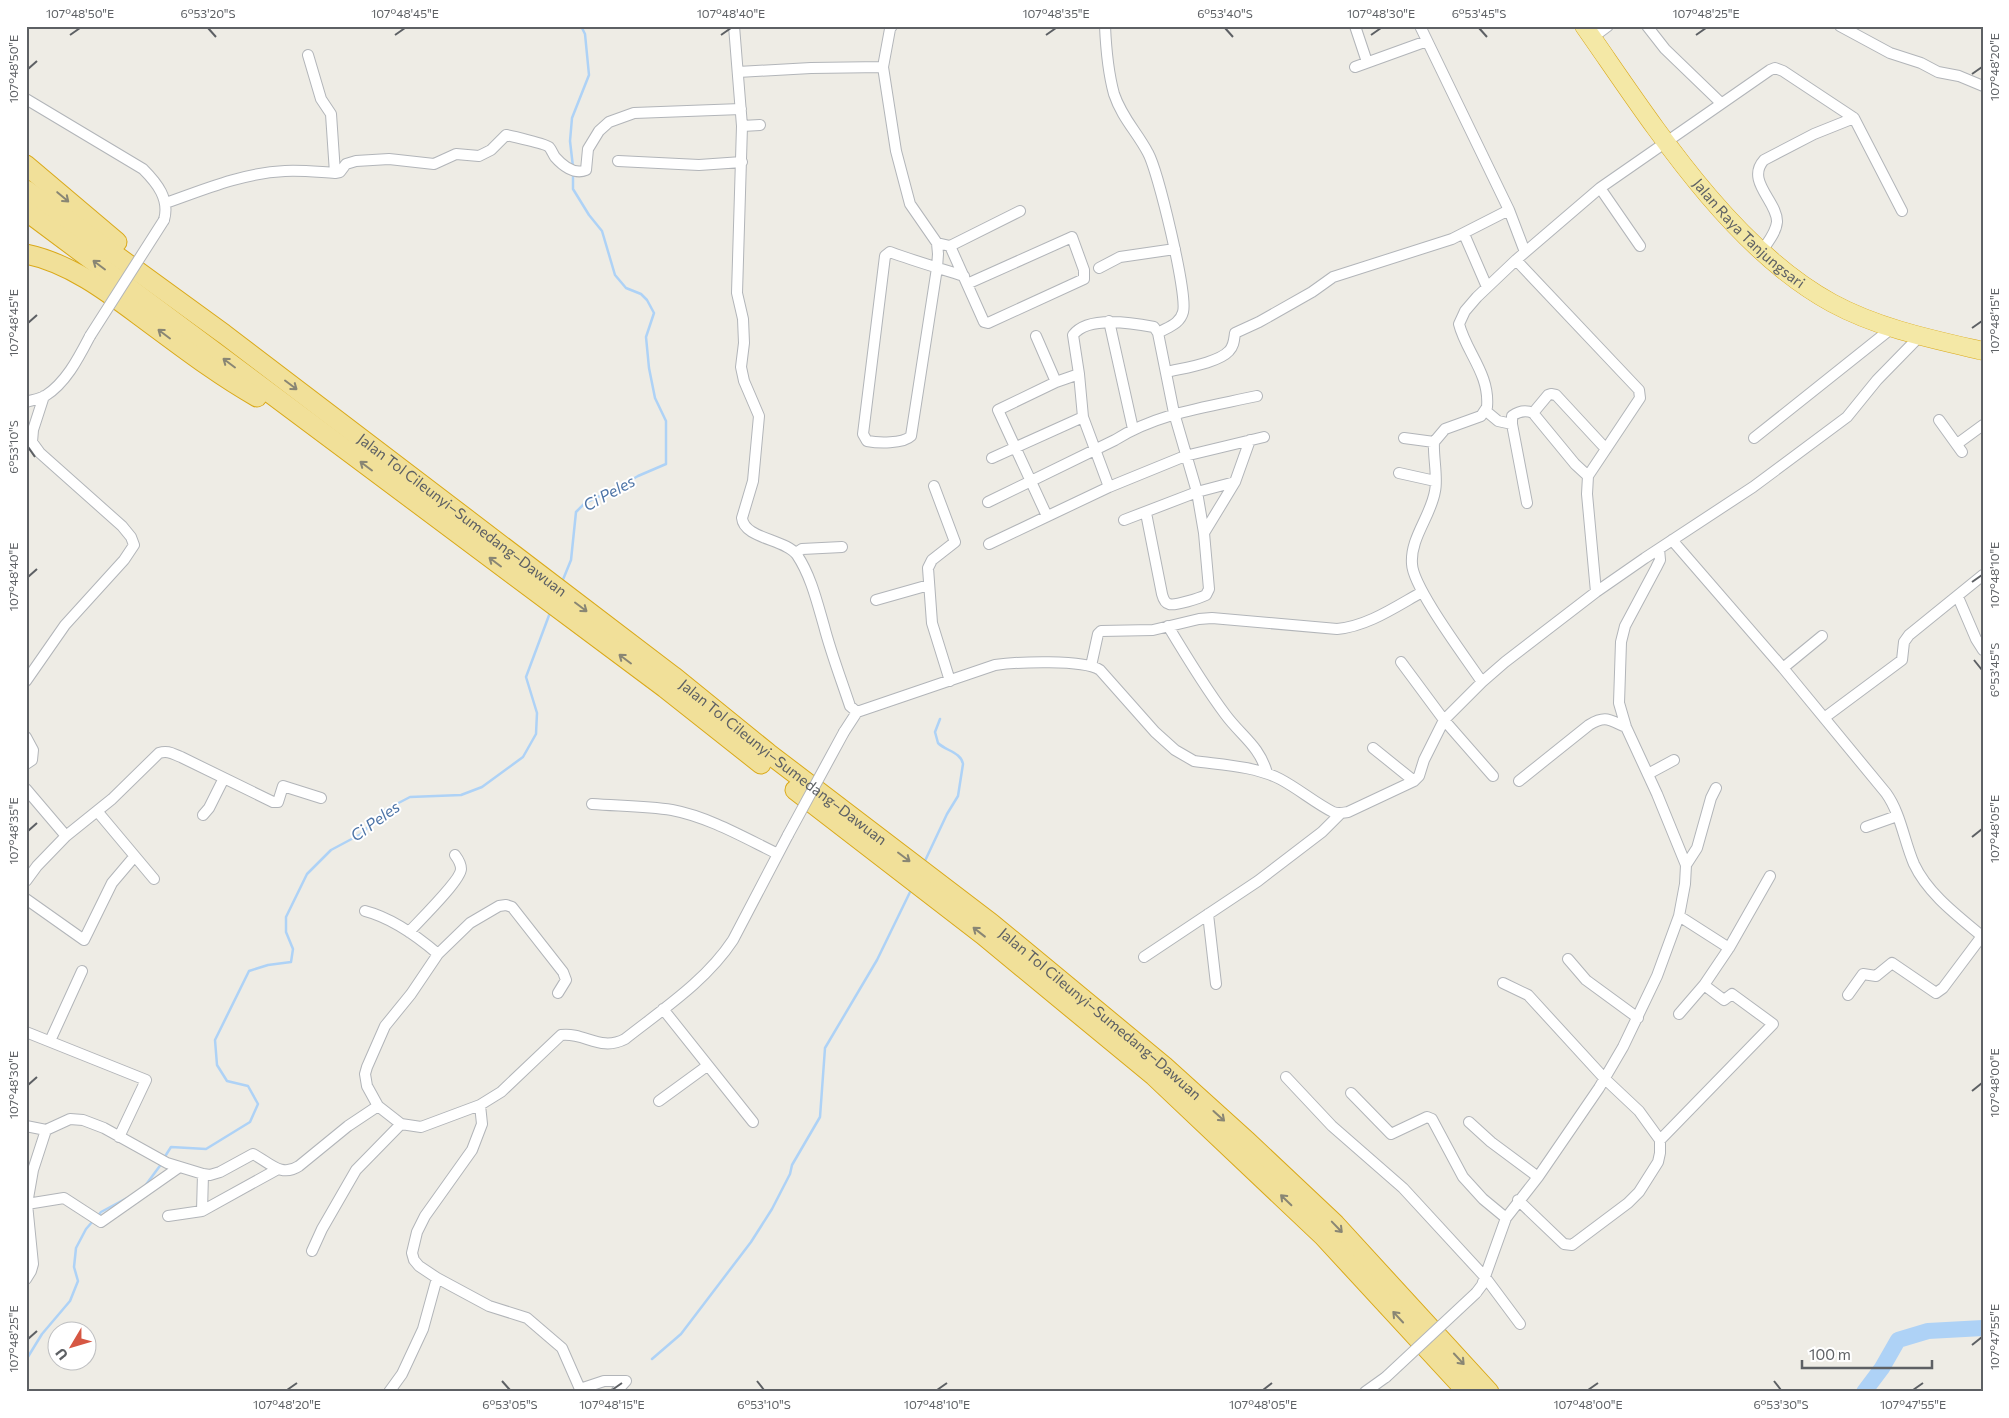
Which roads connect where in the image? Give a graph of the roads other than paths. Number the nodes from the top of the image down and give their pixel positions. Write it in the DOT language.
graph roads {
  1 [pos="734,26"];
  2 [pos="892,26"];
  3 [pos="1105,26"];
  4 [pos="1355,26"];
  5 [pos="1420,26"];
  6 [pos="1608,26"];
  7 [pos="1647,26"];
  8 [pos="1840,26"];
  9 [pos="1588,32"];
  10 [pos="1427,41"];
  11 [pos="308,55"];
  12 [pos="1367,62"];
  13 [pos="882,67"];
  14 [pos="1355,67"];
  15 [pos="738,72"];
  16 [pos="1983,86"];
  17 [pos="26,100"];
  18 [pos="1721,103"];
  19 [pos="741,110"];
  20 [pos="1854,118"];
  21 [pos="760,125"];
  22 [pos="742,126"];
  23 [pos="1667,143"];
  24 [pos="618,161"];
  25 [pos="742,162"];
  26 [pos="26,165"];
  27 [pos="335,173"];
  28 [pos="1600,188"];
  29 [pos="26,190"];
  30 [pos="166,203"];
  31 [pos="1510,210"];
  32 [pos="26,211"];
  33 [pos="1020,211"];
  34 [pos="1902,211"];
  35 [pos="1464,234"];
  36 [pos="937,243"];
  37 [pos="950,246"];
  38 [pos="1640,246"];
  39 [pos="1175,249"];
  40 [pos="1762,251"];
  41 [pos="1526,252"];
  42 [pos="26,254"];
  43 [pos="1516,260"];
  44 [pos="937,268"];
  45 [pos="1099,268"];
  46 [pos="966,280"];
  47 [pos="1488,287"];
  48 [pos="1109,321"];
  49 [pos="1892,328"];
  50 [pos="1158,333"];
  51 [pos="224,334"];
  52 [pos="1036,336"];
  53 [pos="1920,336"];
  54 [pos="1983,351"];
  55 [pos="1167,372"];
  56 [pos="1079,374"];
  57 [pos="1056,382"];
  58 [pos="44,396"];
  59 [pos="1257,396"];
  60 [pos="26,402"];
  61 [pos="1486,411"];
  62 [pos="1174,413"];
  63 [pos="1533,413"];
  64 [pos="1083,418"];
  65 [pos="1939,420"];
  66 [pos="1512,424"];
  67 [pos="1983,425"];
  68 [pos="1134,429"];
  69 [pos="1264,437"];
  70 [pos="1404,438"];
  71 [pos="1754,438"];
  72 [pos="1250,440"];
  73 [pos="1434,442"];
  74 [pos="338,445"];
  75 [pos="1015,447"];
  76 [pos="1606,449"];
  77 [pos="1095,450"];
  78 [pos="1185,456"];
  79 [pos="992,458"];
  80 [pos="1399,473"];
  81 [pos="1588,476"];
  82 [pos="1435,481"];
  83 [pos="1032,482"];
  84 [pos="1235,482"];
  85 [pos="934,486"];
  86 [pos="1109,487"];
  87 [pos="1197,492"];
  88 [pos="988,502"];
  89 [pos="1527,503"];
  90 [pos="1146,513"];
  91 [pos="1050,515"];
  92 [pos="1124,520"];
  93 [pos="1204,533"];
  94 [pos="1672,540"];
  95 [pos="989,544"];
  96 [pos="842,547"];
  97 [pos="1659,549"];
  98 [pos="796,553"];
  99 [pos="1983,575"];
  100 [pos="929,585"];
  101 [pos="1422,592"];
  102 [pos="1596,592"];
  103 [pos="1958,597"];
  104 [pos="876,600"];
  105 [pos="1168,626"];
  106 [pos="1822,636"];
  107 [pos="1983,650"];
  108 [pos="1401,662"];
  109 [pos="1091,666"];
  110 [pos="1783,668"];
  111 [pos="26,681"];
  112 [pos="950,681"];
  113 [pos="669,682"];
  114 [pos="1482,682"];
  115 [pos="857,712"];
  116 [pos="1824,718"];
  117 [pos="1444,720"];
  118 [pos="1626,728"];
  119 [pos="26,736"];
  120 [pos="1374,748"];
  121 [pos="1674,760"];
  122 [pos="26,764"];
  123 [pos="1267,773"];
  124 [pos="1648,774"];
  125 [pos="1493,776"];
  126 [pos="224,778"];
  127 [pos="1414,781"];
  128 [pos="1519,781"];
  129 [pos="1716,788"];
  130 [pos="26,789"];
  131 [pos="321,798"];
  132 [pos="592,804"];
  133 [pos="97,811"];
  134 [pos="1340,814"];
  135 [pos="204,815"];
  136 [pos="1897,816"];
  137 [pos="1866,827"];
  138 [pos="66,836"];
  139 [pos="778,854"];
  140 [pos="455,855"];
  141 [pos="134,856"];
  142 [pos="1686,865"];
  143 [pos="1770,876"];
  144 [pos="154,879"];
  145 [pos="26,881"];
  146 [pos="26,899"];
  147 [pos="365,911"];
  148 [pos="1208,914"];
  149 [pos="1679,916"];
  150 [pos="409,932"];
  151 [pos="1982,936"];
  152 [pos="1728,948"];
  153 [pos="438,954"];
  154 [pos="1144,957"];
  155 [pos="1568,959"];
  156 [pos="82,971"];
  157 [pos="1503,983"];
  158 [pos="1216,984"];
  159 [pos="1704,985"];
  160 [pos="558,993"];
  161 [pos="1848,995"];
  162 [pos="663,1010"];
  163 [pos="1679,1014"];
  164 [pos="1638,1018"];
  165 [pos="26,1032"];
  166 [pos="50,1041"];
  167 [pos="707,1066"];
  168 [pos="1286,1077"];
  169 [pos="1605,1078"];
  170 [pos="1351,1093"];
  171 [pos="659,1102"];
  172 [pos="480,1105"];
  173 [pos="378,1106"];
  174 [pos="753,1122"];
  175 [pos="1469,1122"];
  176 [pos="400,1124"];
  177 [pos="26,1126"];
  178 [pos="46,1130"];
  179 [pos="119,1137"];
  180 [pos="1660,1140"];
  181 [pos="178,1168"];
  182 [pos="278,1169"];
  183 [pos="203,1174"];
  184 [pos="1538,1177"];
  185 [pos="1518,1200"];
  186 [pos="27,1204"];
  187 [pos="202,1211"];
  188 [pos="168,1216"];
  189 [pos="1506,1218"];
  190 [pos="312,1251"];
  191 [pos="1485,1277"];
  192 [pos="436,1278"];
  193 [pos="26,1279"];
  194 [pos="1520,1324"];
  195 [pos="389,1392"];
  196 [pos="616,1392"];
  197 [pos="1365,1392"];
  198 [pos="1467,1392"];
  199 [pos="1490,1392"];
  1 -- 15 [label="street"];
  2 -- 13 [label="street"];
  3 -- 39 [label="street"];
  4 -- 12 [label="street"];
  5 -- 10 [label="street"];
  6 -- 9 [label="street"];
  7 -- 18 [label="street"];
  8 -- 16 [label="street"];
  9 -- 23 [label="highway, Jalan Raya Tanjungsari"];
  10 -- 12 [label="street"];
  10 -- 31 [label="street"];
  11 -- 27 [label="street"];
  12 -- 14 [label="street"];
  13 -- 15 [label="street"];
  13 -- 36 [label="street"];
  15 -- 19 [label="street"];
  17 -- 30 [label="street"];
  18 -- 20 [label="street"];
  18 -- 23 [label="street"];
  19 -- 22 [label="street"];
  19 -- 27 [label="street"];
  20 -- 34 [label="street"];
  20 -- 40 [label="street"];
  21 -- 22 [label="street"];
  22 -- 25 [label="street"];
  23 -- 28 [label="street"];
  23 -- 40 [label="highway, Jalan Raya Tanjungsari"];
  24 -- 25 [label="street"];
  25 -- 98 [label="street"];
  26 -- 51 [label="highway, one-way"];
  27 -- 30 [label="street"];
  28 -- 38 [label="street"];
  28 -- 41 [label="street"];
  29 -- 51 [label="highway, Jalan Tol Cileunyi–Sumedang–Dawuan"];
  30 -- 58 [label="street, bridge"];
  31 -- 35 [label="street"];
  31 -- 41 [label="street"];
  74 -- 32 [label="highway, Jalan Tol Cileunyi–Sumedang–Dawuan, one-way"];
  33 -- 37 [label="street"];
  35 -- 47 [label="street"];
  35 -- 55 [label="street"];
  36 -- 37 [label="street"];
  36 -- 44 [label="street"];
  37 -- 46 [label="street"];
  39 -- 45 [label="street"];
  39 -- 50 [label="street"];
  40 -- 49 [label="highway, Jalan Raya Tanjungsari"];
  41 -- 43 [label="street"];
  74 -- 42 [label="highway, one-way"];
  43 -- 47 [label="street"];
  43 -- 76 [label="street"];
  44 -- 44 [label="street"];
  44 -- 46 [label="street"];
  46 -- 46 [label="street"];
  47 -- 61 [label="street"];
  48 -- 50 [label="street"];
  48 -- 56 [label="street"];
  48 -- 68 [label="street"];
  49 -- 53 [label="highway, Jalan Raya Tanjungsari"];
  49 -- 71 [label="street"];
  50 -- 55 [label="street"];
  51 -- 113 [label="highway, Jalan Tol Cileunyi–Sumedang–Dawuan, one-way"];
  52 -- 57 [label="street"];
  53 -- 54 [label="highway, Jalan Raya Tanjungsari"];
  53 -- 94 [label="street"];
  55 -- 62 [label="street"];
  56 -- 57 [label="street"];
  56 -- 64 [label="street"];
  57 -- 75 [label="street"];
  58 -- 60 [label="street"];
  58 -- 111 [label="street"];
  59 -- 62 [label="street"];
  61 -- 66 [label="street"];
  61 -- 73 [label="street"];
  62 -- 68 [label="street"];
  62 -- 78 [label="street"];
  63 -- 66 [label="street"];
  63 -- 76 [label="street"];
  63 -- 81 [label="street"];
  64 -- 75 [label="street"];
  64 -- 77 [label="street"];
  65 -- 67 [label="street"];
  66 -- 89 [label="street"];
  68 -- 77 [label="street"];
  69 -- 72 [label="street"];
  70 -- 73 [label="street"];
  72 -- 78 [label="street"];
  72 -- 84 [label="street"];
  73 -- 82 [label="street"];
  113 -- 74 [label="highway, Jalan Tol Cileunyi–Sumedang–Dawuan, one-way"];
  75 -- 79 [label="street"];
  75 -- 83 [label="street"];
  76 -- 81 [label="street"];
  77 -- 83 [label="street"];
  77 -- 86 [label="street"];
  78 -- 86 [label="street"];
  78 -- 87 [label="street"];
  80 -- 82 [label="street"];
  81 -- 102 [label="street"];
  82 -- 101 [label="street"];
  83 -- 88 [label="street"];
  83 -- 91 [label="street"];
  84 -- 87 [label="street"];
  84 -- 93 [label="street"];
  85 -- 100 [label="street"];
  86 -- 91 [label="street"];
  87 -- 90 [label="street"];
  87 -- 93 [label="street"];
  90 -- 92 [label="street"];
  90 -- 93 [label="street"];
  91 -- 95 [label="street"];
  94 -- 97 [label="street"];
  94 -- 110 [label="street"];
  96 -- 98 [label="street"];
  97 -- 102 [label="street"];
  97 -- 118 [label="street"];
  98 -- 115 [label="street"];
  99 -- 103 [label="street"];
  100 -- 104 [label="street"];
  100 -- 112 [label="street"];
  101 -- 105 [label="street"];
  101 -- 114 [label="street"];
  102 -- 114 [label="street"];
  103 -- 107 [label="street"];
  103 -- 116 [label="street"];
  105 -- 109 [label="street"];
  105 -- 123 [label="street"];
  106 -- 110 [label="street"];
  108 -- 117 [label="street"];
  109 -- 112 [label="street"];
  109 -- 123 [label="street"];
  110 -- 116 [label="street"];
  112 -- 115 [label="street"];
  198 -- 113 [label="highway, Jalan Tol Cileunyi–Sumedang–Dawuan, one-way"];
  113 -- 199 [label="highway, Jalan Tol Cileunyi–Sumedang–Dawuan, one-way"];
  114 -- 117 [label="street"];
  115 -- 139 [label="street, bridge"];
  116 -- 136 [label="street"];
  117 -- 125 [label="street"];
  117 -- 127 [label="street"];
  118 -- 124 [label="street"];
  118 -- 128 [label="street"];
  119 -- 122 [label="street"];
  120 -- 127 [label="street"];
  121 -- 124 [label="street"];
  123 -- 134 [label="street"];
  124 -- 142 [label="street"];
  126 -- 131 [label="street"];
  126 -- 133 [label="street"];
  126 -- 135 [label="street"];
  127 -- 134 [label="street"];
  129 -- 142 [label="street"];
  130 -- 138 [label="street"];
  132 -- 139 [label="street"];
  133 -- 138 [label="street"];
  133 -- 141 [label="street"];
  134 -- 148 [label="street"];
  136 -- 137 [label="street"];
  136 -- 151 [label="street"];
  138 -- 145 [label="street"];
  139 -- 162 [label="street"];
  140 -- 150 [label="street"];
  141 -- 144 [label="street"];
  141 -- 146 [label="street"];
  142 -- 149 [label="street"];
  143 -- 152 [label="street"];
  147 -- 150 [label="street"];
  148 -- 154 [label="street"];
  148 -- 158 [label="street"];
  149 -- 152 [label="street"];
  149 -- 164 [label="street"];
  150 -- 153 [label="street"];
  151 -- 161 [label="street"];
  152 -- 159 [label="street"];
  153 -- 160 [label="street"];
  153 -- 173 [label="street"];
  155 -- 164 [label="street"];
  156 -- 166 [label="street"];
  157 -- 169 [label="street"];
  159 -- 163 [label="street"];
  159 -- 180 [label="street"];
  162 -- 167 [label="street"];
  162 -- 172 [label="street"];
  164 -- 169 [label="street"];
  165 -- 166 [label="street"];
  166 -- 179 [label="street"];
  167 -- 171 [label="street"];
  167 -- 174 [label="street"];
  168 -- 191 [label="street"];
  169 -- 180 [label="street"];
  169 -- 184 [label="street"];
  170 -- 189 [label="street"];
  172 -- 176 [label="street"];
  172 -- 192 [label="street"];
  173 -- 176 [label="street"];
  173 -- 182 [label="street"];
  175 -- 184 [label="street"];
  176 -- 190 [label="street"];
  177 -- 178 [label="street"];
  178 -- 179 [label="street"];
  178 -- 186 [label="street"];
  179 -- 181 [label="street"];
  180 -- 185 [label="street"];
  181 -- 183 [label="street"];
  181 -- 186 [label="street"];
  182 -- 183 [label="street"];
  182 -- 187 [label="street"];
  183 -- 187 [label="street"];
  184 -- 185 [label="street"];
  185 -- 189 [label="street"];
  186 -- 193 [label="street"];
  187 -- 188 [label="street"];
  189 -- 191 [label="street"];
  191 -- 194 [label="street"];
  191 -- 197 [label="street, bridge"];
  192 -- 195 [label="street"];
  192 -- 196 [label="street"];
}
